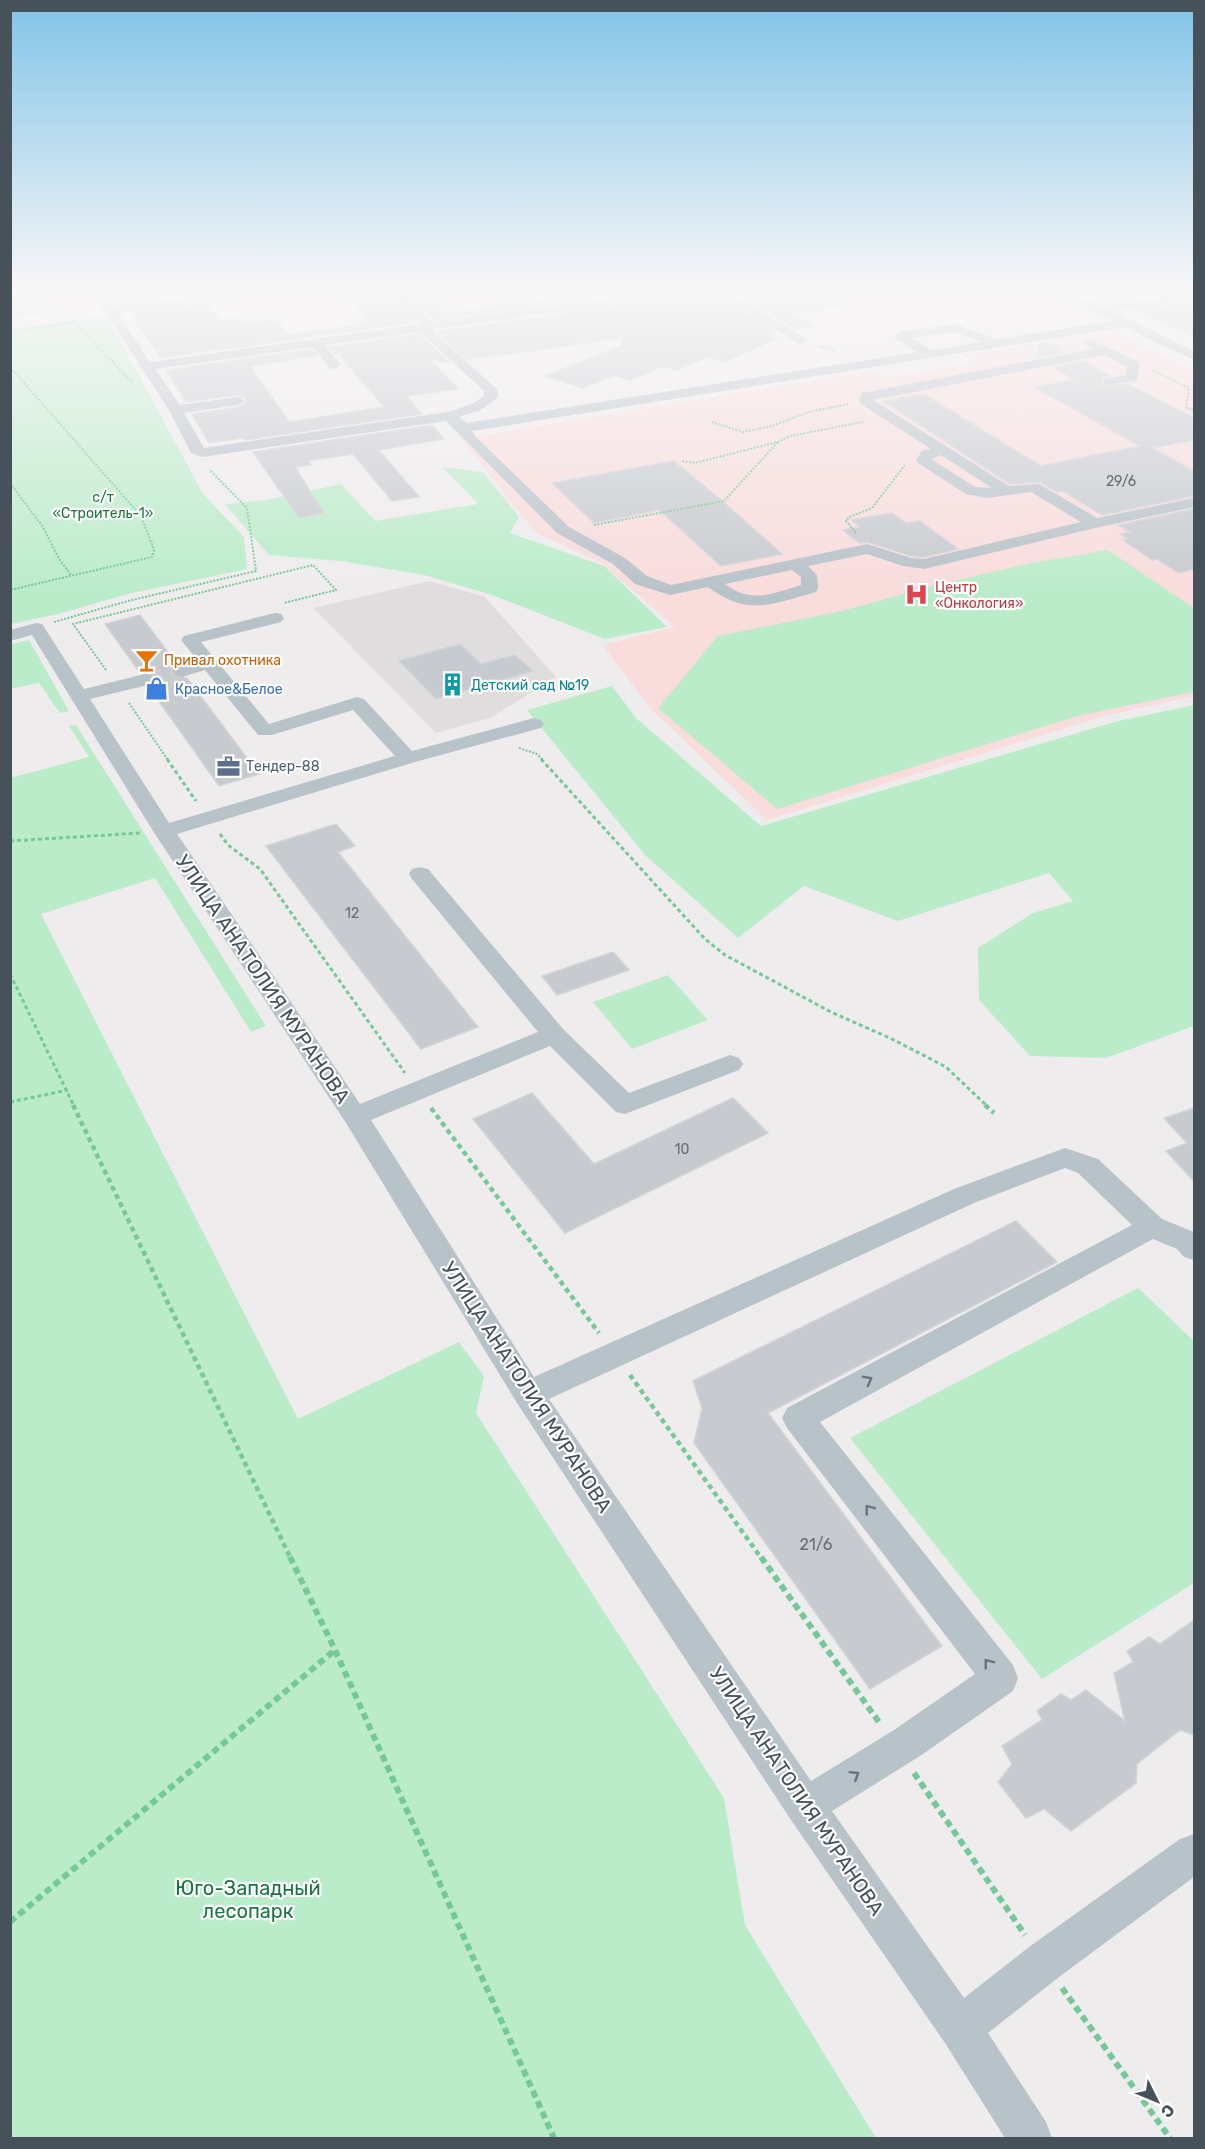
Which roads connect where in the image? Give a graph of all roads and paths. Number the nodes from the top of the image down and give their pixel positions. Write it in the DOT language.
graph roads {
  1 [pos="31,392"];
  2 [pos="164,392"];
  3 [pos="491,392"];
  4 [pos="685,392"];
  5 [pos="884,392"];
  6 [pos="1188,392"];
  7 [pos="674,394"];
  8 [pos="238,400"];
  9 [pos="866,401"];
  10 [pos="678,409"];
  11 [pos="176,410"];
  12 [pos="1194,411"];
  13 [pos="449,416"];
  14 [pos="891,417"];
  15 [pos="712,422"];
  16 [pos="464,428"];
  17 [pos="778,442"];
  18 [pos="938,448"];
  19 [pos="202,453"];
  20 [pos="682,461"];
  21 [pos="10,483"];
  22 [pos="1006,490"];
  23 [pos="1194,503"];
  24 [pos="1095,523"];
  25 [pos="563,530"];
  26 [pos="843,554"];
  27 [pos="795,564"];
  28 [pos="275,574"];
  29 [pos="72,576"];
  30 [pos="712,582"];
  31 [pos="10,590"];
  32 [pos="277,611"];
  33 [pos="23,632"];
  34 [pos="208,664"];
  35 [pos="182,671"];
  36 [pos="145,680"];
  37 [pos="79,696"];
  38 [pos="534,724"];
  39 [pos="499,734"];
  40 [pos="408,758"];
  41 [pos="209,819"];
  42 [pos="164,831"];
  43 [pos="10,841"];
  44 [pos="420,874"];
  45 [pos="10,974"];
  46 [pos="554,1035"];
  47 [pos="730,1064"];
  48 [pos="68,1090"];
  49 [pos="417,1090"];
  50 [pos="10,1102"];
  51 [pos="994,1113"];
  52 [pos="355,1116"];
  53 [pos="1152,1227"];
  54 [pos="1194,1248"];
  55 [pos="614,1353"];
  56 [pos="528,1394"];
  57 [pos="335,1650"];
  58 [pos="898,1749"];
  59 [pos="805,1806"];
  60 [pos="1194,1853"];
  61 [pos="10,1923"];
  62 [pos="1044,1962"];
  63 [pos="960,2028"];
  64 [pos="554,2139"];
  65 [pos="1030,2139"];
  66 [pos="1170,2139"];
  1 -- 29 [label="path"];
  2 -- 11 [label="street"];
  3 -- 13 [label="street"];
  4 -- 7 [label="street"];
  5 -- 9 [label="street"];
  6 -- 12 [label="path"];
  7 -- 10 [label="street"];
  7 -- 16 [label="street"];
  8 -- 11 [label="street"];
  9 -- 14 [label="street"];
  9 -- 15 [label="path"];
  11 -- 19 [label="street"];
  13 -- 16 [label="street"];
  13 -- 19 [label="street"];
  14 -- 17 [label="path"];
  14 -- 18 [label="street"];
  16 -- 25 [label="street"];
  17 -- 20 [label="path"];
  17 -- 25 [label="path"];
  18 -- 22 [label="street"];
  18 -- 22 [label="street"];
  18 -- 26 [label="path"];
  19 -- 33 [label="path"];
  21 -- 29 [label="path"];
  22 -- 24 [label="street"];
  23 -- 24 [label="street"];
  24 -- 26 [label="street"];
  25 -- 30 [label="street"];
  26 -- 27 [label="street"];
  27 -- 30 [label="street"];
  27 -- 30 [label="street"];
  28 -- 32 [label="path"];
  29 -- 31 [label="path"];
  32 -- 34 [label="street"];
  33 -- 37 [label="street, УЛИЦА АНАТОЛИЯ МУРАНОВА"];
  34 -- 35 [label="street"];
  34 -- 40 [label="street"];
  36 -- 37 [label="street"];
  37 -- 42 [label="street, УЛИЦА АНАТОЛИЯ МУРАНОВА"];
  38 -- 39 [label="street"];
  39 -- 40 [label="street"];
  39 -- 51 [label="path"];
  40 -- 41 [label="street"];
  41 -- 42 [label="street"];
  41 -- 49 [label="path"];
  42 -- 43 [label="path"];
  42 -- 52 [label="street, УЛИЦА АНАТОЛИЯ МУРАНОВА"];
  44 -- 46 [label="street"];
  45 -- 48 [label="path"];
  46 -- 47 [label="street"];
  46 -- 49 [label="street"];
  48 -- 50 [label="path"];
  48 -- 57 [label="path"];
  49 -- 52 [label="street"];
  49 -- 55 [label="path"];
  52 -- 56 [label="street, УЛИЦА АНАТОЛИЯ МУРАНОВА"];
  53 -- 54 [label="street"];
  53 -- 55 [label="street"];
  58 -- 53 [label="street, one-way"];
  55 -- 56 [label="street"];
  55 -- 58 [label="path"];
  56 -- 59 [label="street, УЛИЦА АНАТОЛИЯ МУРАНОВА"];
  57 -- 61 [label="path"];
  57 -- 64 [label="path"];
  59 -- 58 [label="street, one-way"];
  58 -- 62 [label="path"];
  59 -- 63 [label="street, УЛИЦА АНАТОЛИЯ МУРАНОВА"];
  60 -- 62 [label="street"];
  62 -- 63 [label="street"];
  62 -- 66 [label="path"];
  63 -- 65 [label="street, УЛИЦА АНАТОЛИЯ МУРАНОВА"];
}
